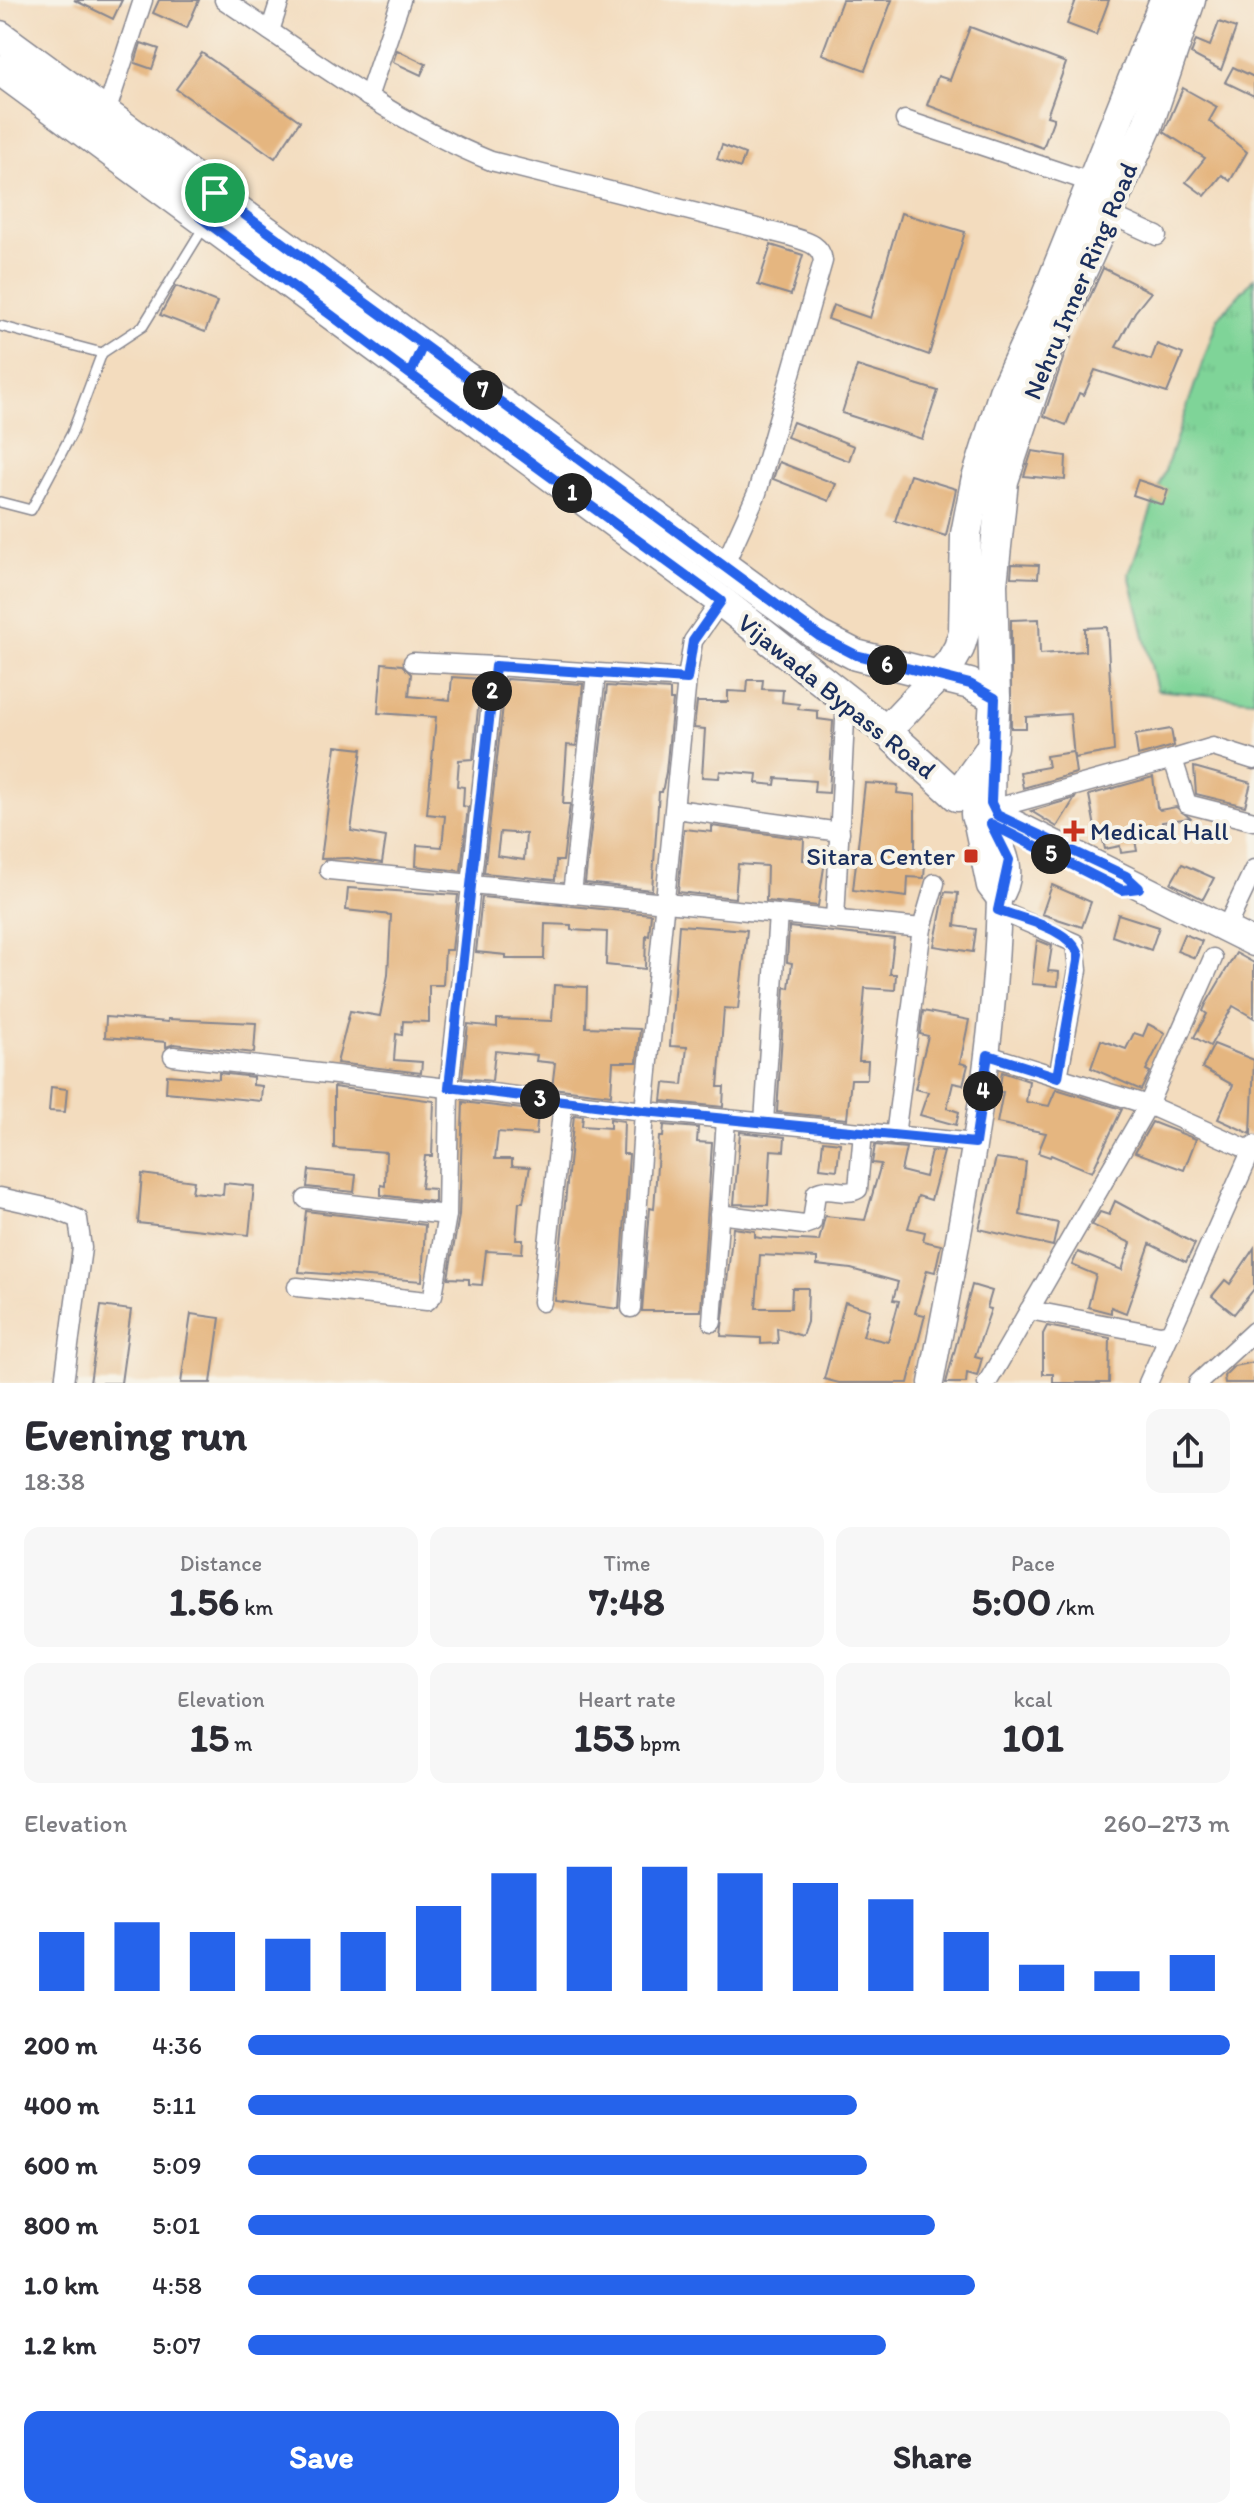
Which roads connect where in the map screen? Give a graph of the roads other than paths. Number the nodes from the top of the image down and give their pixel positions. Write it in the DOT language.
graph roads {
  1 [pos="143,0"];
  2 [pos="224,0"];
  3 [pos="280,0"];
  4 [pos="401,0"];
  5 [pos="1174,2"];
  6 [pos="270,31"];
  7 [pos="0,36"];
  8 [pos="0,70"];
  9 [pos="368,97"];
  10 [pos="106,113"];
  11 [pos="905,120"];
  12 [pos="1093,183"];
  13 [pos="207,211"];
  14 [pos="1109,214"];
  15 [pos="1157,236"];
  16 [pos="0,326"];
  17 [pos="423,345"];
  18 [pos="102,353"];
  19 [pos="410,374"];
  20 [pos="0,502"];
  21 [pos="724,566"];
  22 [pos="721,601"];
  23 [pos="413,662"];
  24 [pos="495,666"];
  25 [pos="596,674"];
  26 [pos="937,677"];
  27 [pos="687,679"];
  28 [pos="995,698"];
  29 [pos="846,700"];
  30 [pos="886,731"];
  31 [pos="1173,759"];
  32 [pos="1254,760"];
  33 [pos="676,809"];
  34 [pos="983,811"];
  35 [pos="1254,821"];
  36 [pos="840,832"];
  37 [pos="1254,869"];
  38 [pos="329,870"];
  39 [pos="935,883"];
  40 [pos="472,884"];
  41 [pos="572,894"];
  42 [pos="667,903"];
  43 [pos="998,904"];
  44 [pos="778,914"];
  45 [pos="835,920"];
  46 [pos="922,928"];
  47 [pos="1225,930"];
  48 [pos="1254,943"];
  49 [pos="1213,958"];
  50 [pos="988,1055"];
  51 [pos="173,1056"];
  52 [pos="1058,1077"];
  53 [pos="449,1087"];
  54 [pos="563,1102"];
  55 [pos="1148,1105"];
  56 [pos="644,1111"];
  57 [pos="726,1119"];
  58 [pos="764,1122"];
  59 [pos="863,1132"];
  60 [pos="895,1136"];
  61 [pos="975,1143"];
  62 [pos="1253,1149"];
  63 [pos="0,1197"];
  64 [pos="306,1199"];
  65 [pos="719,1214"];
  66 [pos="447,1215"];
  67 [pos="297,1287"];
  68 [pos="542,1302"];
  69 [pos="631,1308"];
  70 [pos="1029,1310"];
  71 [pos="712,1322"];
  72 [pos="1254,1331"];
  73 [pos="1171,1333"];
  74 [pos="64,1383"];
  75 [pos="931,1383"];
  76 [pos="987,1383"];
  77 [pos="1148,1383"];
  78 [pos="1198,1383"];
  1 -- 10 [label="street"];
  2 -- 6 [label="street"];
  3 -- 6 [label="street"];
  4 -- 9 [label="street"];
  5 -- 12 [label="main road, Nehru Inner Ring Road"];
  5 -- 14 [label="main road, Nehru Inner Ring Road"];
  6 -- 9 [label="street"];
  7 -- 10 [label="main road, Vijawada Bypass Road"];
  8 -- 13 [label="main road, Vijawada Bypass Road"];
  9 -- 21 [label="street"];
  10 -- 13 [label="main road, Vijawada Bypass Road"];
  11 -- 12 [label="street"];
  12 -- 26 [label="main road, Nehru Inner Ring Road"];
  13 -- 17 [label="main road, Vijawada Bypass Road"];
  13 -- 18 [label="lane"];
  13 -- 19 [label="main road, Vijawada Bypass Road"];
  14 -- 15 [label="street"];
  14 -- 28 [label="main road, Nehru Inner Ring Road"];
  16 -- 18 [label="lane"];
  17 -- 19 [label="lane"];
  17 -- 21 [label="main road, Vijawada Bypass Road"];
  18 -- 20 [label="lane"];
  19 -- 22 [label="main road, Vijawada Bypass Road"];
  21 -- 26 [label="main road, Vijawada Bypass Road"];
  22 -- 27 [label="street"];
  22 -- 29 [label="main road, Vijawada Bypass Road"];
  23 -- 24 [label="street"];
  24 -- 25 [label="street"];
  24 -- 40 [label="street"];
  25 -- 27 [label="street"];
  25 -- 41 [label="street"];
  26 -- 28 [label="main road, Vijawada Bypass Road"];
  26 -- 30 [label="main road, Nehru Inner Ring Road"];
  27 -- 33 [label="street"];
  28 -- 34 [label="main road, Nehru Inner Ring Road"];
  29 -- 30 [label="main road, Vijawada Bypass Road"];
  29 -- 36 [label="street"];
  30 -- 34 [label="main road, Vijawada Bypass Road"];
  31 -- 32 [label="street"];
  31 -- 34 [label="street"];
  31 -- 35 [label="street"];
  33 -- 36 [label="street"];
  33 -- 42 [label="street"];
  34 -- 43 [label="street"];
  34 -- 47 [label="main road, Vijawada Bypass Road"];
  36 -- 45 [label="street"];
  37 -- 47 [label="street"];
  38 -- 40 [label="street"];
  39 -- 46 [label="street"];
  40 -- 41 [label="street"];
  40 -- 53 [label="street"];
  41 -- 42 [label="street"];
  42 -- 44 [label="street"];
  42 -- 56 [label="street"];
  43 -- 50 [label="street"];
  43 -- 52 [label="street"];
  44 -- 45 [label="street"];
  44 -- 58 [label="street"];
  45 -- 46 [label="street"];
  46 -- 60 [label="street"];
  47 -- 48 [label="main road, Vijawada Bypass Road"];
  49 -- 55 [label="street"];
  50 -- 52 [label="street"];
  50 -- 61 [label="street"];
  51 -- 53 [label="street"];
  52 -- 55 [label="street"];
  53 -- 54 [label="street"];
  53 -- 66 [label="street"];
  54 -- 56 [label="street"];
  54 -- 68 [label="street"];
  55 -- 62 [label="street"];
  55 -- 70 [label="street"];
  56 -- 57 [label="street"];
  56 -- 69 [label="street"];
  57 -- 58 [label="street"];
  57 -- 65 [label="street"];
  58 -- 59 [label="street"];
  59 -- 60 [label="street"];
  59 -- 65 [label="street"];
  60 -- 61 [label="street"];
  61 -- 75 [label="street"];
  62 -- 73 [label="street"];
  63 -- 74 [label="street"];
  64 -- 66 [label="street"];
  65 -- 71 [label="street"];
  66 -- 67 [label="street"];
  70 -- 73 [label="street"];
  70 -- 76 [label="street"];
  72 -- 78 [label="street"];
  73 -- 77 [label="street"];
}
